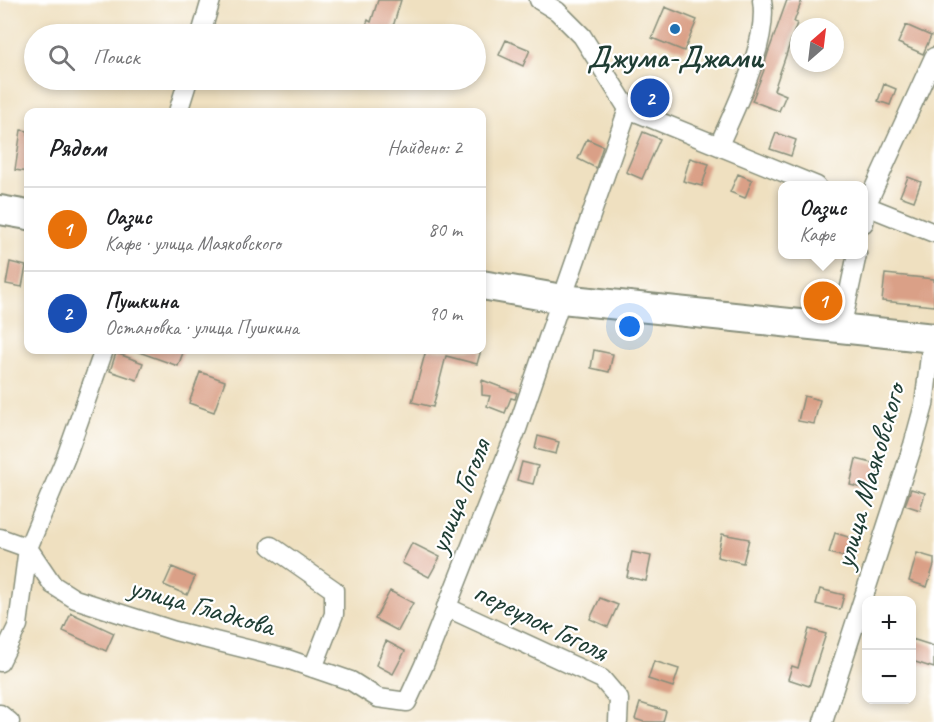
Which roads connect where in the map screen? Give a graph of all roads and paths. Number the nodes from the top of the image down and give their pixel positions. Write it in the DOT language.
graph roads {
  1 [pos="211,0"];
  2 [pos="539,0"];
  3 [pos="762,0"];
  4 [pos="204,24"];
  5 [pos="934,57"];
  6 [pos="185,90"];
  7 [pos="179,108"];
  8 [pos="628,109"];
  9 [pos="719,145"];
  10 [pos="805,181"];
  11 [pos="0,200"];
  12 [pos="868,202"];
  13 [pos="24,204"];
  14 [pos="0,210"];
  15 [pos="868,212"];
  16 [pos="24,214"];
  17 [pos="934,233"];
  18 [pos="855,259"];
  19 [pos="486,286"];
  20 [pos="486,295"];
  21 [pos="560,304"];
  22 [pos="840,334"];
  23 [pos="933,343"];
  24 [pos="103,354"];
  25 [pos="0,538"];
  26 [pos="271,546"];
  27 [pos="28,548"];
  28 [pos="446,607"];
  29 [pos="0,662"];
  30 [pos="313,668"];
  31 [pos="407,702"];
  32 [pos="0,714"];
  33 [pos="10,722"];
  34 [pos="618,722"];
  35 [pos="823,722"];
  1 -- 4 [label="street"];
  2 -- 8 [label="street"];
  3 -- 9 [label="street"];
  5 -- 12 [label="street"];
  6 -- 7 [label="street"];
  8 -- 9 [label="street"];
  8 -- 21 [label="street, улица Гоголя"];
  9 -- 10 [label="street"];
  11 -- 13 [label="main road"];
  14 -- 16 [label="main road"];
  15 -- 17 [label="street"];
  18 -- 22 [label="street"];
  19 -- 21 [label="main road"];
  20 -- 21 [label="main road"];
  21 -- 22 [label="main road"];
  21 -- 28 [label="street, улица Гоголя"];
  22 -- 23 [label="main road"];
  23 -- 35 [label="street, улица Маяковского"];
  24 -- 27 [label="street"];
  25 -- 27 [label="street"];
  26 -- 30 [label="street"];
  27 -- 29 [label="street"];
  27 -- 30 [label="street, улица Гладкова"];
  28 -- 31 [label="street, улица Гоголя"];
  28 -- 34 [label="street, переулок Гоголя"];
  30 -- 31 [label="street, улица Гладкова"];
  32 -- 33 [label="street"];
}
